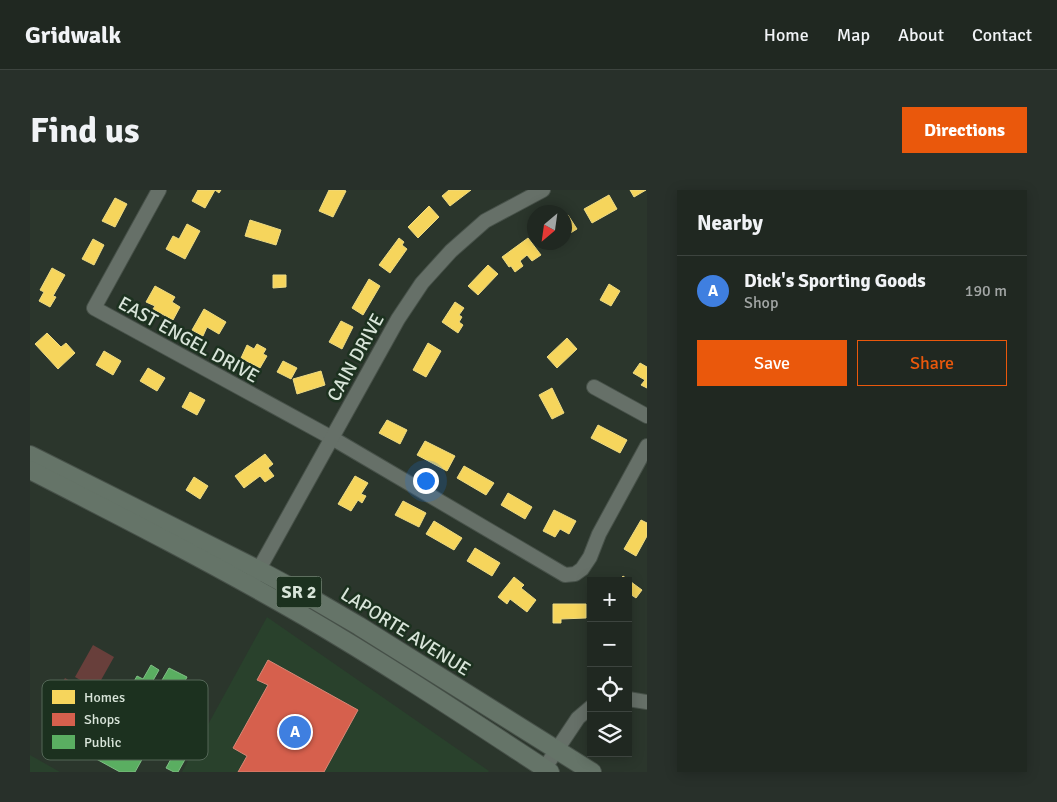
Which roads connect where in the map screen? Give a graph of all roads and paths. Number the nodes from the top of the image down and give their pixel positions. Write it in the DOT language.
graph roads {
  1 [pos="159,190"];
  2 [pos="543,190"];
  3 [pos="594,387"];
  4 [pos="647,416"];
  5 [pos="332,438"];
  6 [pos="647,446"];
  7 [pos="30,455"];
  8 [pos="30,470"];
  9 [pos="255,578"];
  10 [pos="632,700"];
  11 [pos="647,702"];
  12 [pos="587,710"];
  13 [pos="557,749"];
  14 [pos="545,771"];
  15 [pos="592,772"];
  1 -- 5 [label="street, EAST ENGEL DRIVE"];
  2 -- 5 [label="street, CAIN DRIVE"];
  3 -- 4 [label="street"];
  5 -- 6 [label="street"];
  5 -- 9 [label="street, CAIN DRIVE"];
  7 -- 9 [label="main road, LAPORTE AVENUE / SR 2"];
  8 -- 9 [label="main road, LAPORTE AVENUE / SR 2"];
  9 -- 13 [label="main road, LAPORTE AVENUE / SR 2"];
  9 -- 14 [label="main road, LAPORTE AVENUE / SR 2"];
  10 -- 11 [label="street"];
  12 -- 13 [label="street"];
  13 -- 14 [label="street"];
  13 -- 15 [label="main road, LAPORTE AVENUE / SR 2"];
}
